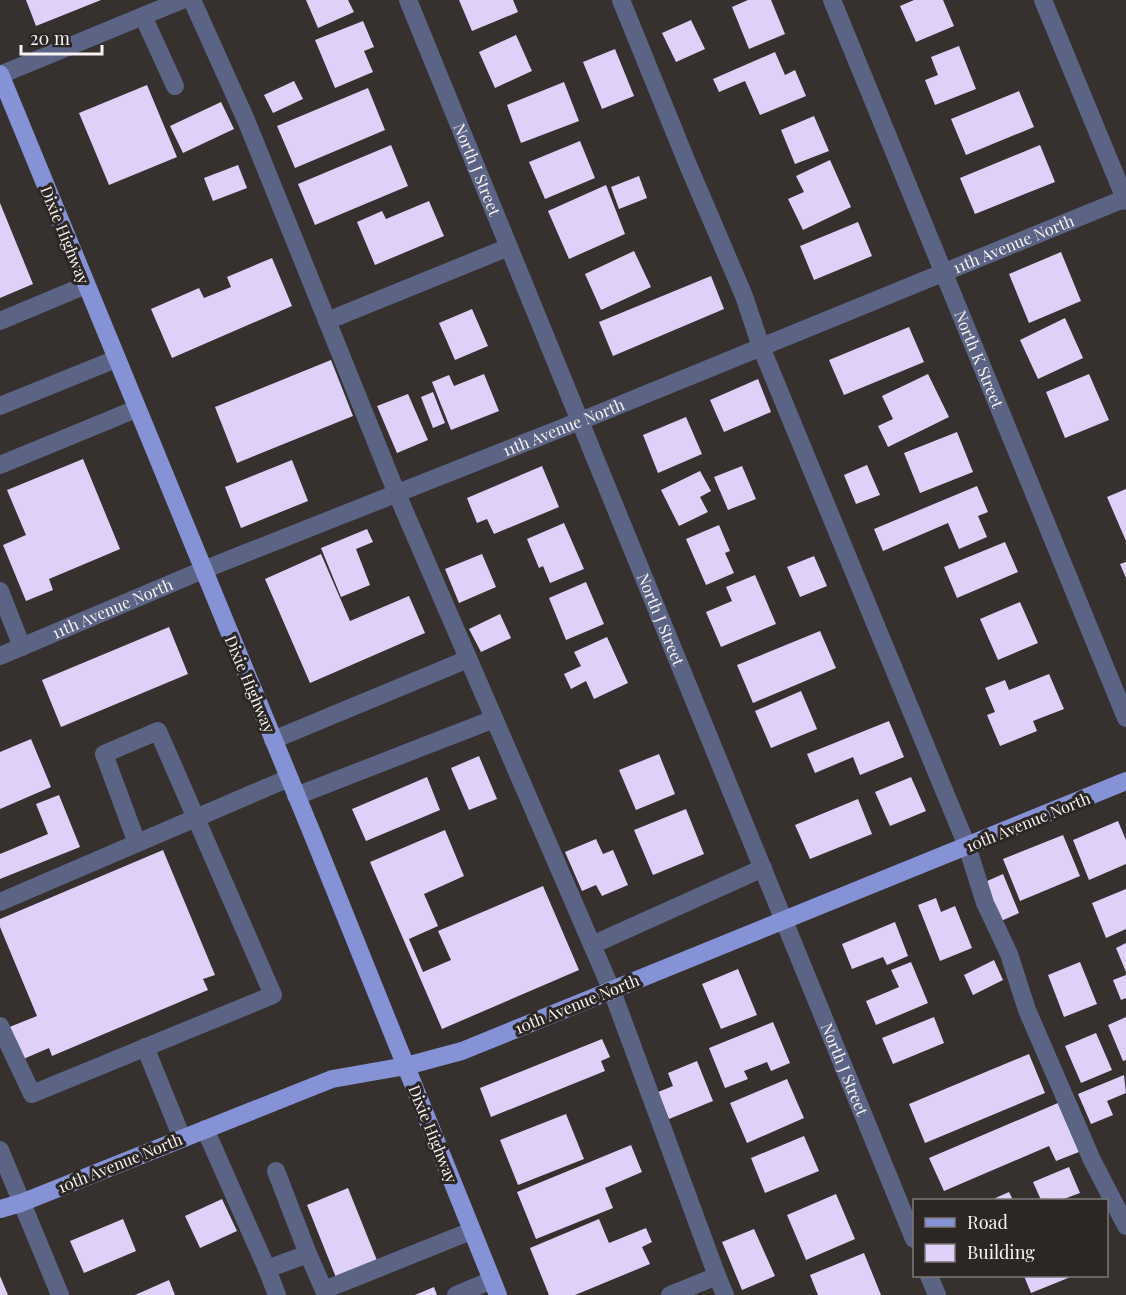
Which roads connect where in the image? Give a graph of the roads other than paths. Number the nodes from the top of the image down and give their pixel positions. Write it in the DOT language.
graph roads {
  1 [pos="182,0"];
  2 [pos="192,0"];
  3 [pos="408,0"];
  4 [pos="621,0"];
  5 [pos="832,0"];
  6 [pos="1043,0"];
  7 [pos="143,16"];
  8 [pos="0,75"];
  9 [pos="175,86"];
  10 [pos="1126,199"];
  11 [pos="509,247"];
  12 [pos="944,272"];
  13 [pos="86,285"];
  14 [pos="0,321"];
  15 [pos="327,321"];
  16 [pos="761,347"];
  17 [pos="116,358"];
  18 [pos="0,406"];
  19 [pos="136,408"];
  20 [pos="580,421"];
  21 [pos="0,465"];
  22 [pos="397,494"];
  23 [pos="203,570"];
  24 [pos="0,591"];
  25 [pos="22,647"];
  26 [pos="0,656"];
  27 [pos="468,659"];
  28 [pos="1126,718"];
  29 [pos="494,719"];
  30 [pos="273,740"];
  31 [pos="289,778"];
  32 [pos="1126,782"];
  33 [pos="296,796"];
  34 [pos="196,818"];
  35 [pos="137,843"];
  36 [pos="967,846"];
  37 [pos="763,868"];
  38 [pos="0,902"];
  39 [pos="785,921"];
  40 [pos="592,945"];
  41 [pos="612,991"];
  42 [pos="0,1026"];
  43 [pos="145,1047"];
  44 [pos="406,1066"];
  45 [pos="205,1129"];
  46 [pos="182,1138"];
  47 [pos="0,1150"];
  48 [pos="276,1171"];
  49 [pos="21,1203"];
  50 [pos="0,1209"];
  51 [pos="0,1215"];
  52 [pos="1126,1226"];
  53 [pos="471,1231"];
  54 [pos="913,1234"];
  55 [pos="308,1254"];
  56 [pos="267,1269"];
  57 [pos="717,1276"];
  58 [pos="930,1277"];
  59 [pos="495,1287"];
  60 [pos="60,1295"];
  61 [pos="277,1295"];
  62 [pos="456,1295"];
  63 [pos="670,1295"];
  64 [pos="725,1295"];
  65 [pos="937,1295"];
  1 -- 7 [label="street"];
  2 -- 15 [label="street"];
  3 -- 11 [label="street, North J Street"];
  4 -- 16 [label="street"];
  5 -- 12 [label="street, North K Street"];
  6 -- 10 [label="street"];
  7 -- 8 [label="street"];
  7 -- 9 [label="street"];
  8 -- 13 [label="main road, Dixie Highway"];
  10 -- 12 [label="street, 11th Avenue North"];
  11 -- 15 [label="street"];
  11 -- 20 [label="street, North J Street"];
  12 -- 16 [label="street, 11th Avenue North"];
  12 -- 28 [label="street, North K Street"];
  13 -- 14 [label="street"];
  13 -- 17 [label="main road, Dixie Highway"];
  15 -- 22 [label="street"];
  16 -- 20 [label="street, 11th Avenue North"];
  16 -- 36 [label="street"];
  17 -- 18 [label="street"];
  17 -- 19 [label="main road, Dixie Highway"];
  19 -- 21 [label="street"];
  19 -- 23 [label="main road, Dixie Highway"];
  20 -- 22 [label="street, 11th Avenue North"];
  20 -- 37 [label="street, North J Street"];
  22 -- 23 [label="street, 11th Avenue North"];
  22 -- 27 [label="street"];
  23 -- 25 [label="street, 11th Avenue North"];
  23 -- 30 [label="main road, Dixie Highway"];
  24 -- 25 [label="street"];
  25 -- 26 [label="street, 11th Avenue North"];
  27 -- 29 [label="street"];
  27 -- 30 [label="street"];
  29 -- 33 [label="street"];
  29 -- 40 [label="street"];
  30 -- 31 [label="main road, Dixie Highway"];
  31 -- 33 [label="main road, Dixie Highway"];
  31 -- 34 [label="street"];
  32 -- 36 [label="main road, 10th Avenue North"];
  33 -- 44 [label="main road, Dixie Highway"];
  34 -- 35 [label="street"];
  34 -- 35 [label="street"];
  34 -- 43 [label="street"];
  35 -- 38 [label="street"];
  36 -- 39 [label="main road, 10th Avenue North"];
  36 -- 52 [label="street"];
  37 -- 39 [label="street, North J Street"];
  37 -- 40 [label="street"];
  39 -- 41 [label="main road, 10th Avenue North"];
  39 -- 54 [label="street, North J Street"];
  40 -- 41 [label="street"];
  41 -- 44 [label="main road, 10th Avenue North"];
  41 -- 57 [label="street"];
  42 -- 43 [label="street"];
  43 -- 46 [label="street"];
  44 -- 45 [label="main road, 10th Avenue North"];
  44 -- 53 [label="main road, Dixie Highway"];
  45 -- 46 [label="main road, 10th Avenue North"];
  45 -- 56 [label="street"];
  46 -- 49 [label="main road, 10th Avenue North"];
  47 -- 49 [label="street"];
  48 -- 55 [label="street"];
  49 -- 50 [label="main road, 10th Avenue North"];
  49 -- 51 [label="main road, 10th Avenue North"];
  49 -- 60 [label="street"];
  53 -- 55 [label="street"];
  53 -- 59 [label="main road, Dixie Highway"];
  55 -- 56 [label="street"];
  56 -- 61 [label="street"];
  57 -- 63 [label="street"];
  57 -- 64 [label="street"];
  58 -- 65 [label="street"];
  59 -- 62 [label="street"];
}
